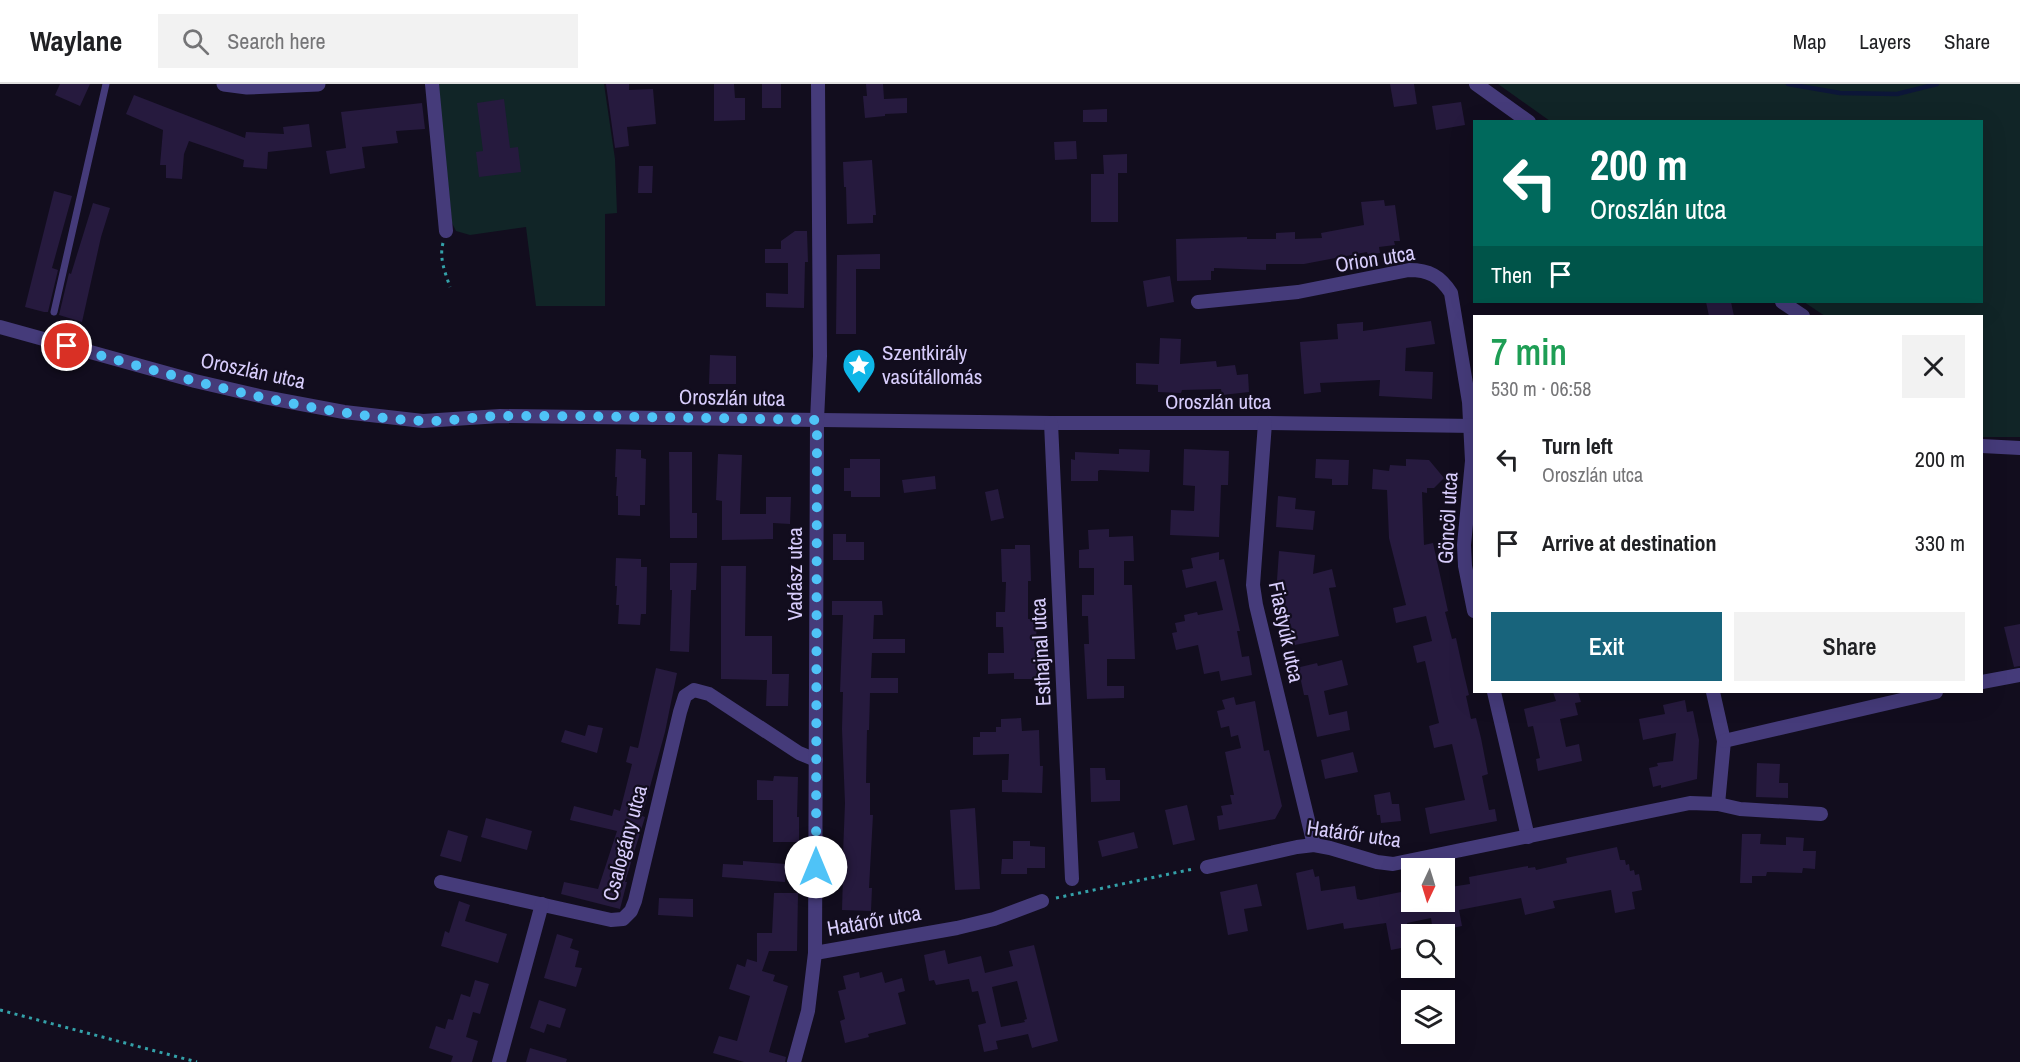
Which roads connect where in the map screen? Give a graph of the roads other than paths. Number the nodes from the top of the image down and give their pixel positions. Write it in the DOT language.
graph roads {
  1 [pos="106,84"];
  2 [pos="224,84"];
  3 [pos="318,84"];
  4 [pos="432,84"];
  5 [pos="818,84"];
  6 [pos="1476,84"];
  7 [pos="1526,120"];
  8 [pos="446,231"];
  9 [pos="1198,302"];
  10 [pos="1784,303"];
  11 [pos="54,312"];
  12 [pos="1802,315"];
  13 [pos="0,327"];
  14 [pos="817,420"];
  15 [pos="1051,423"];
  16 [pos="1265,423"];
  17 [pos="1472,425"];
  18 [pos="1983,446"];
  19 [pos="2020,448"];
  20 [pos="1473,606"];
  21 [pos="2020,675"];
  22 [pos="1983,682"];
  23 [pos="1494,693"];
  24 [pos="1713,693"];
  25 [pos="1919,693"];
  26 [pos="1724,741"];
  27 [pos="816,760"];
  28 [pos="1718,804"];
  29 [pos="1821,813"];
  30 [pos="1528,837"];
  31 [pos="1314,845"];
  32 [pos="1207,867"];
  33 [pos="1072,879"];
  34 [pos="441,882"];
  35 [pos="1042,902"];
  36 [pos="542,904"];
  37 [pos="815,953"];
  38 [pos="499,1062"];
  39 [pos="794,1062"];
  1 -- 11 [label="lane"];
  2 -- 3 [label="street"];
  4 -- 8 [label="street"];
  5 -- 14 [label="street, Vadász utca"];
  6 -- 7 [label="street"];
  9 -- 17 [label="street, Orion utca"];
  10 -- 12 [label="street"];
  13 -- 14 [label="street, Oroszlán utca"];
  14 -- 15 [label="street, Oroszlán utca"];
  14 -- 27 [label="street, Vadász utca"];
  15 -- 16 [label="street, Oroszlán utca"];
  15 -- 33 [label="street, Esthajnal utca"];
  16 -- 17 [label="street, Oroszlán utca"];
  16 -- 31 [label="street, Fiastyúk utca"];
  17 -- 20 [label="street, Göncöl utca"];
  18 -- 19 [label="street"];
  21 -- 22 [label="street"];
  23 -- 30 [label="street"];
  24 -- 26 [label="street"];
  25 -- 26 [label="street"];
  26 -- 28 [label="street"];
  27 -- 36 [label="street, Csalogány utca"];
  27 -- 37 [label="street, Vadász utca"];
  28 -- 29 [label="street, Határőr utca"];
  28 -- 30 [label="street, Határőr utca"];
  30 -- 31 [label="street, Határőr utca"];
  31 -- 32 [label="street, Határőr utca"];
  34 -- 36 [label="street, Csalogány utca"];
  35 -- 37 [label="street, Határőr utca"];
  36 -- 38 [label="street"];
  37 -- 39 [label="street, Vadász utca"];
}
